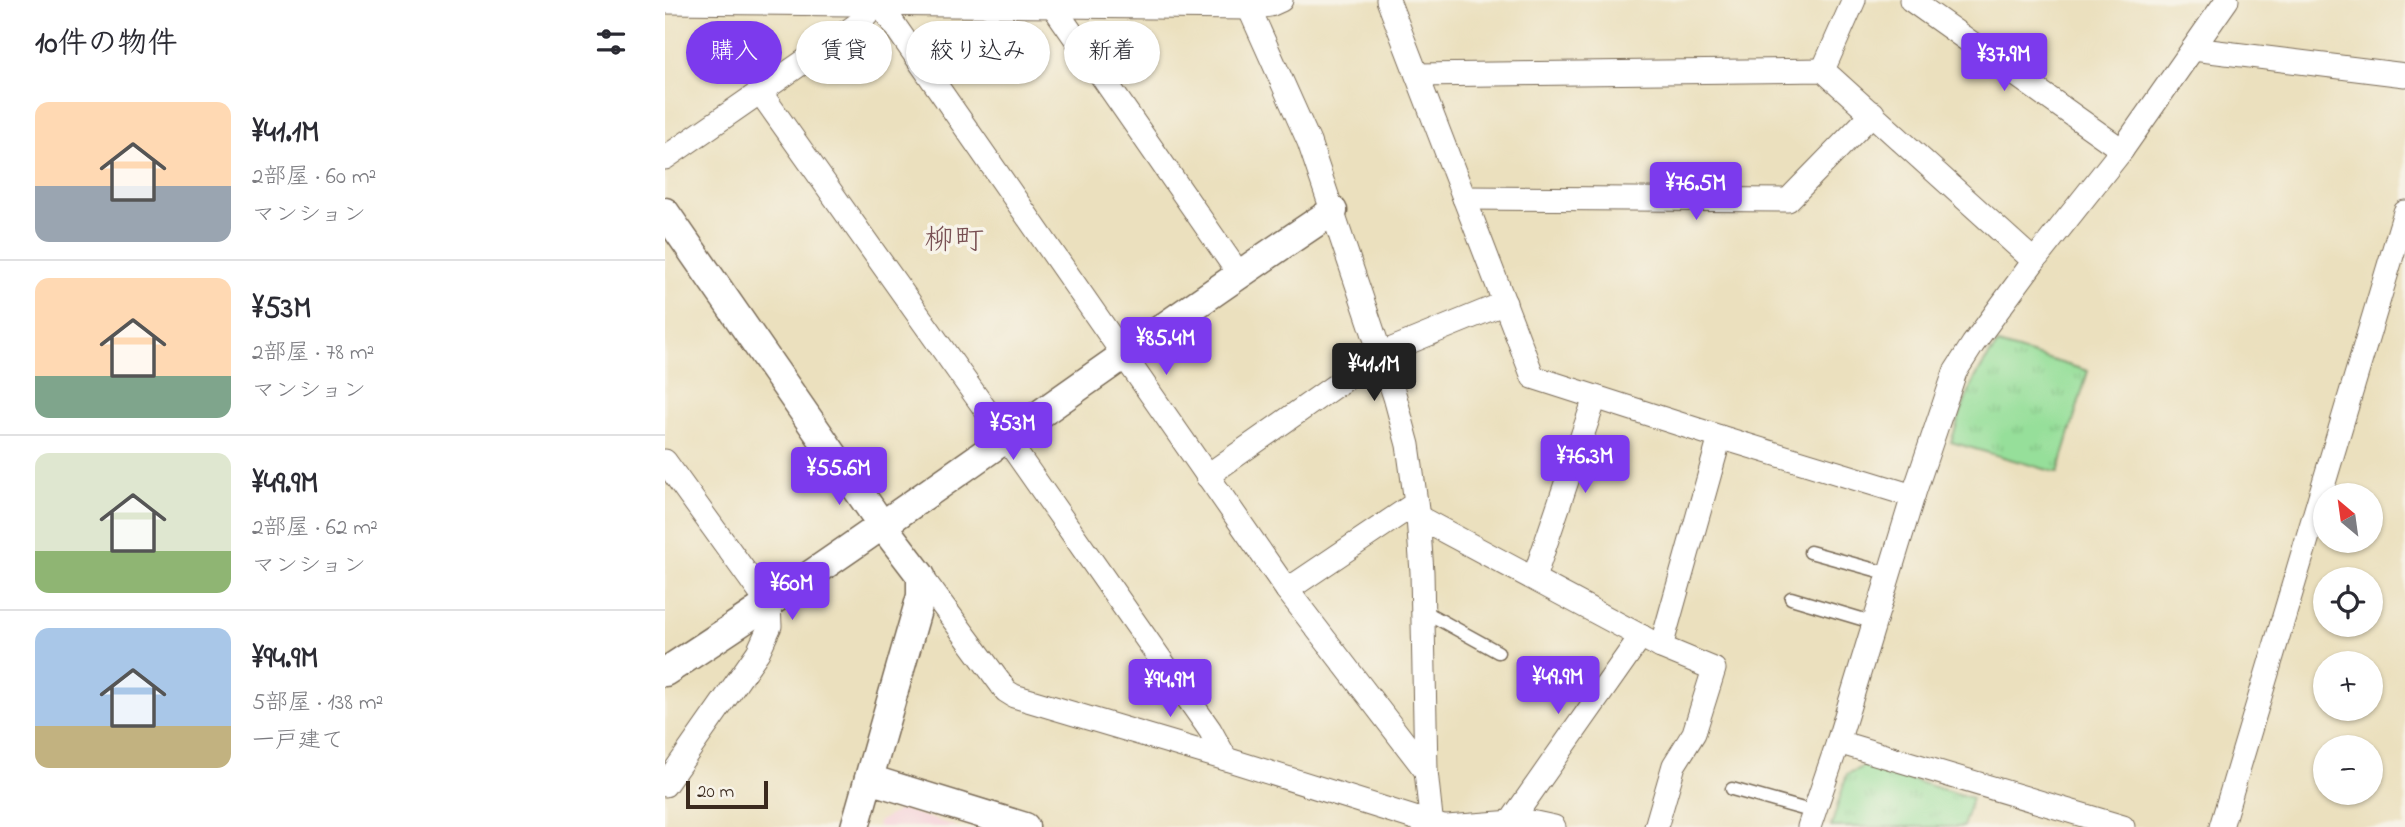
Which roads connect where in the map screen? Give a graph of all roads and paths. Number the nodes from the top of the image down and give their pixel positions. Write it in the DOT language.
graph roads {
  1 [pos="1281,0"];
  2 [pos="1388,0"];
  3 [pos="1854,0"];
  4 [pos="1911,0"];
  5 [pos="2227,0"];
  6 [pos="665,2"];
  7 [pos="880,2"];
  8 [pos="1249,4"];
  9 [pos="1053,6"];
  10 [pos="2193,49"];
  11 [pos="1823,70"];
  12 [pos="1417,75"];
  13 [pos="2405,75"];
  14 [pos="761,92"];
  15 [pos="1873,113"];
  16 [pos="2122,150"];
  17 [pos="665,159"];
  18 [pos="1464,198"];
  19 [pos="1333,211"];
  20 [pos="665,212"];
  21 [pos="2405,212"];
  22 [pos="2034,261"];
  23 [pos="1239,274"];
  24 [pos="1505,303"];
  25 [pos="1380,354"];
  26 [pos="1124,355"];
  27 [pos="1595,398"];
  28 [pos="1006,437"];
  29 [pos="1720,437"];
  30 [pos="665,461"];
  31 [pos="1207,476"];
  32 [pos="1913,496"];
  33 [pos="1417,510"];
  34 [pos="882,526"];
  35 [pos="1810,552"];
  36 [pos="1890,574"];
  37 [pos="921,576"];
  38 [pos="1534,578"];
  39 [pos="1287,590"];
  40 [pos="1791,598"];
  41 [pos="769,605"];
  42 [pos="1421,610"];
  43 [pos="1875,623"];
  44 [pos="1651,642"];
  45 [pos="1498,652"];
  46 [pos="665,672"];
  47 [pos="1838,742"];
  48 [pos="1226,759"];
  49 [pos="1426,771"];
  50 [pos="869,779"];
  51 [pos="665,785"];
  52 [pos="1732,789"];
  53 [pos="1812,820"];
  54 [pos="1511,821"];
  55 [pos="1439,826"];
  56 [pos="855,827"];
  57 [pos="1025,827"];
  58 [pos="1553,827"];
  59 [pos="1656,827"];
  60 [pos="2123,827"];
  61 [pos="2221,827"];
  1 -- 8 [label="street"];
  2 -- 12 [label="street"];
  3 -- 11 [label="street"];
  4 -- 16 [label="street"];
  5 -- 10 [label="street"];
  6 -- 7 [label="street"];
  7 -- 9 [label="street"];
  7 -- 14 [label="street"];
  7 -- 26 [label="street"];
  8 -- 9 [label="street"];
  8 -- 19 [label="street"];
  9 -- 23 [label="street"];
  10 -- 13 [label="street"];
  10 -- 16 [label="street"];
  11 -- 12 [label="street"];
  11 -- 15 [label="street"];
  12 -- 18 [label="street"];
  14 -- 17 [label="street"];
  14 -- 28 [label="street"];
  15 -- 18 [label="street"];
  15 -- 22 [label="street"];
  16 -- 22 [label="street"];
  18 -- 24 [label="street"];
  19 -- 23 [label="street"];
  19 -- 25 [label="street"];
  20 -- 34 [label="street"];
  21 -- 61 [label="street"];
  22 -- 32 [label="street"];
  23 -- 26 [label="street"];
  24 -- 25 [label="street"];
  24 -- 27 [label="street"];
  25 -- 31 [label="street"];
  25 -- 33 [label="street"];
  26 -- 28 [label="street"];
  26 -- 31 [label="street"];
  27 -- 29 [label="street"];
  27 -- 38 [label="street"];
  28 -- 34 [label="street"];
  28 -- 48 [label="street"];
  29 -- 32 [label="street"];
  29 -- 44 [label="street"];
  30 -- 41 [label="street"];
  31 -- 39 [label="street"];
  32 -- 36 [label="street"];
  33 -- 38 [label="street"];
  33 -- 39 [label="street"];
  33 -- 42 [label="street"];
  34 -- 37 [label="street"];
  34 -- 41 [label="street"];
  35 -- 36 [label="lane"];
  36 -- 43 [label="street"];
  37 -- 48 [label="street"];
  37 -- 50 [label="street"];
  38 -- 44 [label="street"];
  39 -- 49 [label="street"];
  40 -- 43 [label="lane"];
  41 -- 46 [label="street"];
  41 -- 51 [label="street"];
  42 -- 45 [label="lane"];
  42 -- 49 [label="street"];
  43 -- 47 [label="street"];
  44 -- 54 [label="street"];
  44 -- 59 [label="street"];
  47 -- 53 [label="street"];
  47 -- 60 [label="street"];
  48 -- 55 [label="street"];
  49 -- 55 [label="street"];
  50 -- 56 [label="street"];
  50 -- 57 [label="street"];
  52 -- 53 [label="lane"];
  54 -- 55 [label="street"];
  54 -- 58 [label="street"];
}
